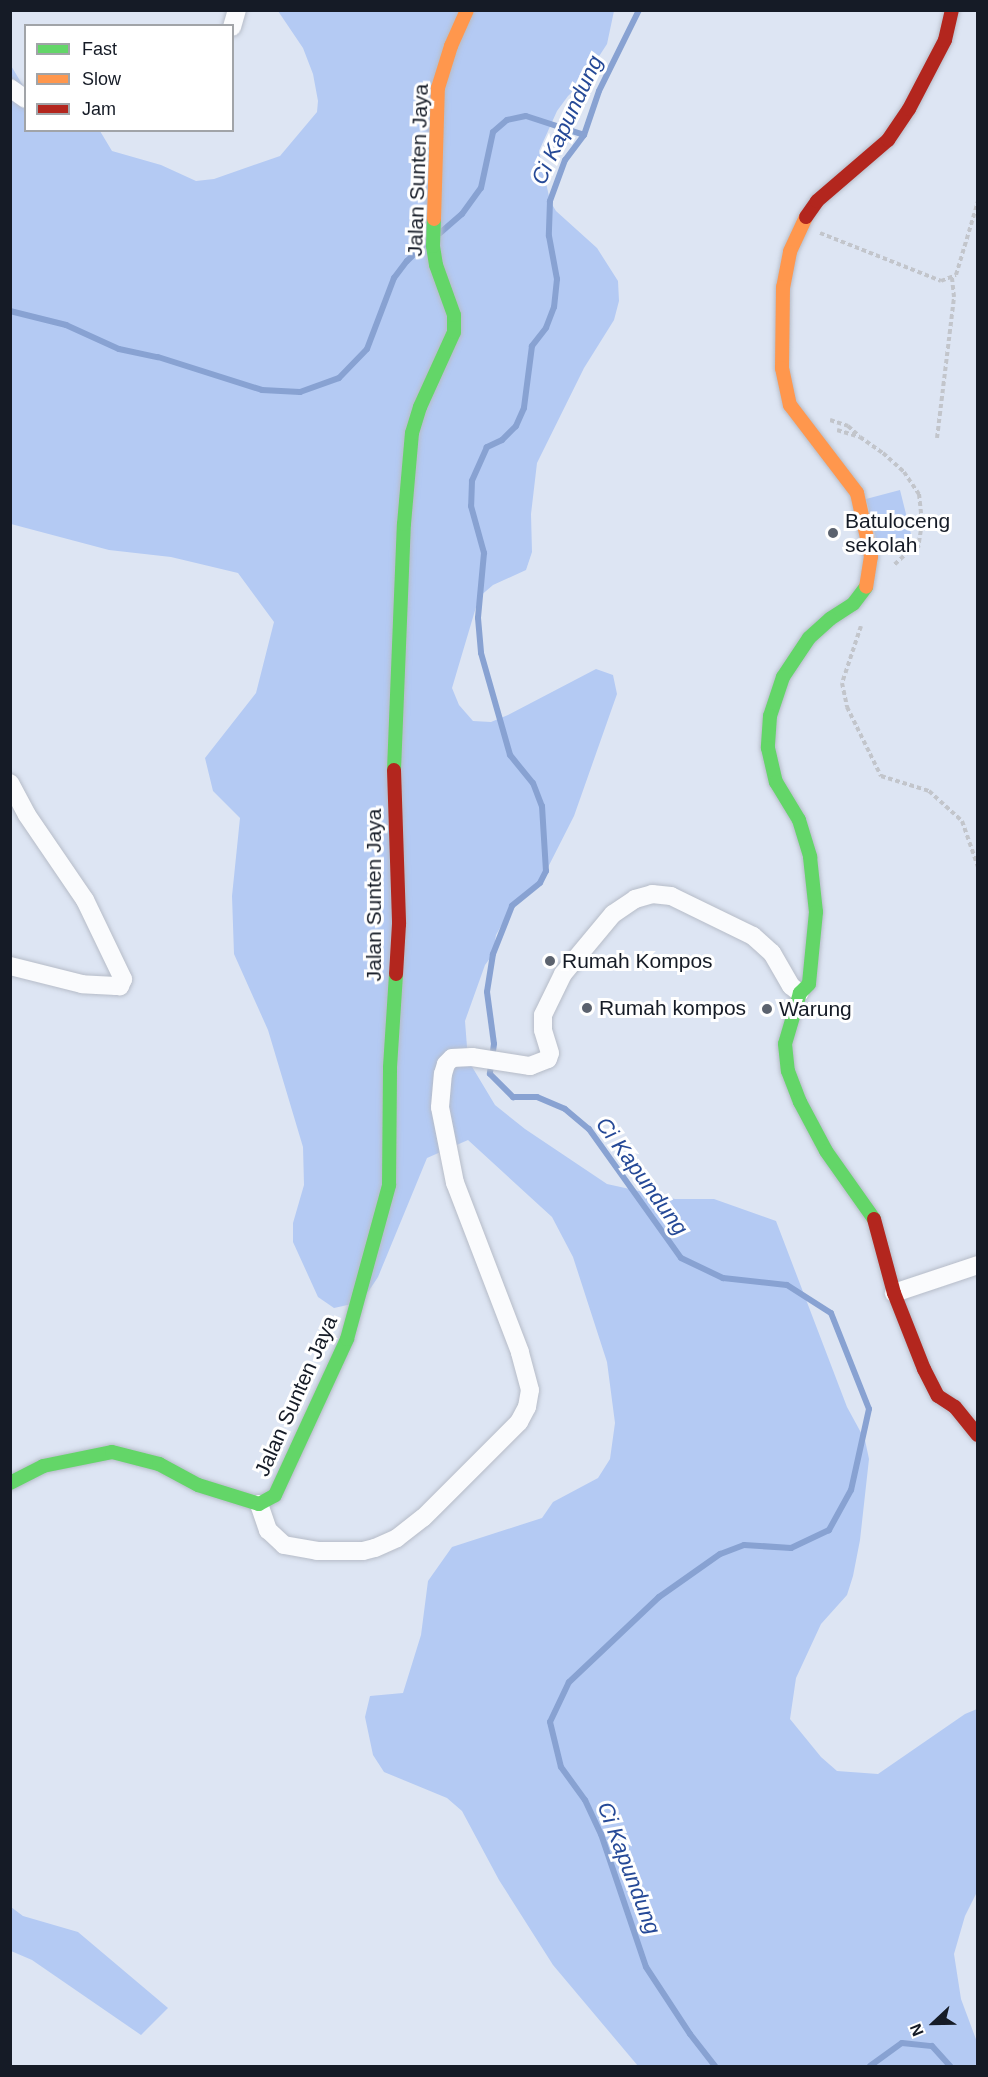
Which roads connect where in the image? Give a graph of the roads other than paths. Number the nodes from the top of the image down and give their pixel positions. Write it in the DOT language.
graph roads {
  1 [pos="467,10"];
  2 [pos="952,10"];
  3 [pos="10,88"];
  4 [pos="24,98"];
  5 [pos="10,783"];
  6 [pos="10,966"];
  7 [pos="800,993"];
  8 [pos="978,1265"];
  9 [pos="894,1293"];
  10 [pos="978,1435"];
  11 [pos="10,1484"];
  12 [pos="259,1504"];
  1 -- 12 [label="main road, Jalan Sunten Jaya"];
  2 -- 7 [label="main road"];
  3 -- 4 [label="street"];
  5 -- 6 [label="street"];
  7 -- 9 [label="main road"];
  7 -- 12 [label="street"];
  8 -- 9 [label="street"];
  9 -- 10 [label="main road"];
  11 -- 12 [label="main road, Jalan Sunten Jaya"];
}
